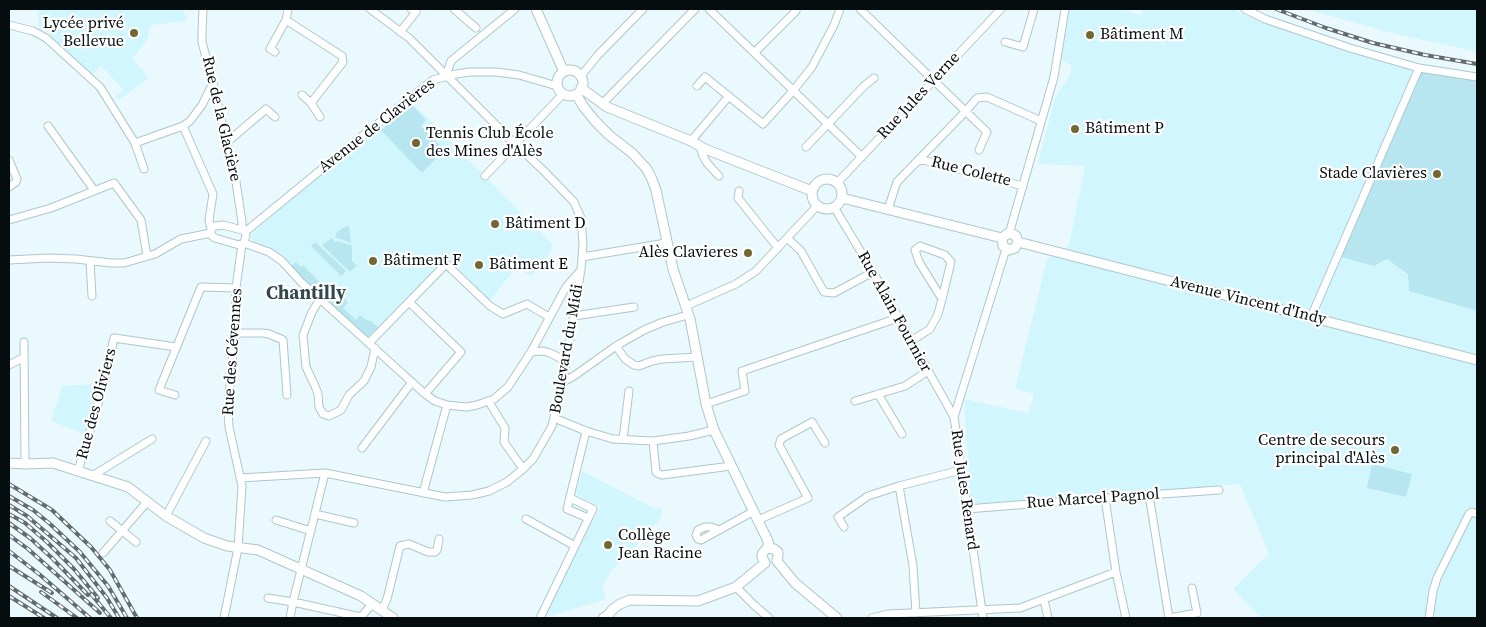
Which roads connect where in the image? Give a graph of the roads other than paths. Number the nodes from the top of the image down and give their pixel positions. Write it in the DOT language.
graph roads {
  1 [pos="203,9"];
  2 [pos="288,9"];
  3 [pos="370,9"];
  4 [pos="411,9"];
  5 [pos="454,9"];
  6 [pos="515,9"];
  7 [pos="536,9"];
  8 [pos="643,9"];
  9 [pos="695,9"];
  10 [pos="709,9"];
  11 [pos="840,9"];
  12 [pos="860,9"];
  13 [pos="1001,9"];
  14 [pos="1034,9"];
  15 [pos="1065,9"];
  16 [pos="1246,9"];
  17 [pos="796,11"];
  18 [pos="286,20"];
  19 [pos="9,25"];
  20 [pos="476,28"];
  21 [pos="400,32"];
  22 [pos="1005,42"];
  23 [pos="275,52"];
  24 [pos="754,52"];
  25 [pos="1419,68"];
  26 [pos="564,72"];
  27 [pos="446,76"];
  28 [pos="580,76"];
  29 [pos="1477,77"];
  30 [pos="874,78"];
  31 [pos="934,80"];
  32 [pos="213,83"];
  33 [pos="697,86"];
  34 [pos="560,90"];
  35 [pos="794,90"];
  36 [pos="579,91"];
  37 [pos="302,95"];
  38 [pos="729,96"];
  39 [pos="311,102"];
  40 [pos="602,104"];
  41 [pos="965,112"];
  42 [pos="320,117"];
  43 [pos="275,118"];
  44 [pos="1041,121"];
  45 [pos="828,124"];
  46 [pos="48,126"];
  47 [pos="183,126"];
  48 [pos="691,141"];
  49 [pos="135,143"];
  50 [pos="226,143"];
  51 [pos="515,144"];
  52 [pos="806,147"];
  53 [pos="701,148"];
  54 [pos="979,150"];
  55 [pos="862,157"];
  56 [pos="919,159"];
  57 [pos="9,160"];
  58 [pos="144,169"];
  59 [pos="485,176"];
  60 [pos="719,176"];
  61 [pos="837,183"];
  62 [pos="1023,186"];
  63 [pos="9,187"];
  64 [pos="813,189"];
  65 [pos="94,190"];
  66 [pos="739,191"];
  67 [pos="842,198"];
  68 [pos="817,206"];
  69 [pos="834,207"];
  70 [pos="888,209"];
  71 [pos="9,220"];
  72 [pos="211,231"];
  73 [pos="243,231"];
  74 [pos="1006,236"];
  75 [pos="787,238"];
  76 [pos="1018,242"];
  77 [pos="243,244"];
  78 [pos="666,244"];
  79 [pos="778,248"];
  80 [pos="1006,249"];
  81 [pos="147,256"];
  82 [pos="582,257"];
  83 [pos="9,260"];
  84 [pos="90,261"];
  85 [pos="581,269"];
  86 [pos="873,272"];
  87 [pos="236,288"];
  88 [pos="92,296"];
  89 [pos="320,299"];
  90 [pos="942,299"];
  91 [pos="409,302"];
  92 [pos="634,307"];
  93 [pos="687,311"];
  94 [pos="574,316"];
  95 [pos="550,317"];
  96 [pos="1311,317"];
  97 [pos="898,318"];
  98 [pos="236,333"];
  99 [pos="24,342"];
  100 [pos="369,342"];
  101 [pos="912,342"];
  102 [pos="616,346"];
  103 [pos="176,347"];
  104 [pos="375,348"];
  105 [pos="531,352"];
  106 [pos="697,357"];
  107 [pos="23,358"];
  108 [pos="1477,360"];
  109 [pos="9,364"];
  110 [pos="566,364"];
  111 [pos="928,371"];
  112 [pos="412,382"];
  113 [pos="562,382"];
  114 [pos="629,391"];
  115 [pos="425,394"];
  116 [pos="878,394"];
  117 [pos="175,395"];
  118 [pos="287,395"];
  119 [pos="855,401"];
  120 [pos="489,402"];
  121 [pos="706,404"];
  122 [pos="447,405"];
  123 [pos="954,417"];
  124 [pos="554,418"];
  125 [pos="714,430"];
  126 [pos="586,431"];
  127 [pos="902,434"];
  128 [pos="152,439"];
  129 [pos="623,439"];
  130 [pos="206,441"];
  131 [pos="653,441"];
  132 [pos="825,443"];
  133 [pos="362,448"];
  134 [pos="9,463"];
  135 [pos="25,464"];
  136 [pos="731,466"];
  137 [pos="523,469"];
  138 [pos="961,470"];
  139 [pos="78,471"];
  140 [pos="326,473"];
  141 [pos="92,476"];
  142 [pos="240,478"];
  143 [pos="900,486"];
  144 [pos="1219,490"];
  145 [pos="423,493"];
  146 [pos="1149,495"];
  147 [pos="570,498"];
  148 [pos="1105,498"];
  149 [pos="147,502"];
  150 [pos="967,509"];
  151 [pos="754,511"];
  152 [pos="315,514"];
  153 [pos="1477,514"];
  154 [pos="166,516"];
  155 [pos="588,518"];
  156 [pos="526,519"];
  157 [pos="276,520"];
  158 [pos="758,520"];
  159 [pos="110,521"];
  160 [pos="354,523"];
  161 [pos="844,527"];
  162 [pos="719,530"];
  163 [pos="310,531"];
  164 [pos="122,532"];
  165 [pos="439,539"];
  166 [pos="136,542"];
  167 [pos="575,546"];
  168 [pos="238,548"];
  169 [pos="769,548"];
  170 [pos="103,553"];
  171 [pos="777,561"];
  172 [pos="765,563"];
  173 [pos="302,568"];
  174 [pos="1116,572"];
  175 [pos="736,587"];
  176 [pos="1192,588"];
  177 [pos="268,598"];
  178 [pos="1044,600"];
  179 [pos="293,602"];
  180 [pos="372,604"];
  181 [pos="382,610"];
  182 [pos="981,610"];
  183 [pos="916,612"];
  184 [pos="935,615"];
  185 [pos="607,617"];
  186 [pos="224,618"];
  187 [pos="290,618"];
  188 [pos="393,618"];
  189 [pos="540,618"];
  190 [pos="769,618"];
  191 [pos="837,618"];
  192 [pos="872,618"];
  193 [pos="983,618"];
  194 [pos="1048,618"];
  195 [pos="1126,618"];
  196 [pos="1429,618"];
  1 -- 32 [label="street, Rue de la Glacière"];
  2 -- 18 [label="street"];
  3 -- 21 [label="street, Boulevard du Midi"];
  4 -- 21 [label="street"];
  5 -- 20 [label="street"];
  6 -- 27 [label="street"];
  7 -- 26 [label="street"];
  8 -- 28 [label="street"];
  9 -- 40 [label="street"];
  10 -- 24 [label="street"];
  11 -- 35 [label="street"];
  12 -- 31 [label="street"];
  13 -- 31 [label="street, Rue Jules Verne"];
  14 -- 22 [label="street"];
  15 -- 44 [label="street"];
  16 -- 25 [label="street"];
  17 -- 24 [label="street"];
  18 -- 23 [label="street"];
  18 -- 39 [label="street"];
  19 -- 49 [label="street"];
  21 -- 27 [label="street, Boulevard du Midi"];
  24 -- 35 [label="street"];
  25 -- 29 [label="street"];
  25 -- 96 [label="street"];
  26 -- 28 [label="street"];
  26 -- 34 [label="street"];
  27 -- 34 [label="street, Avenue de Clavières"];
  27 -- 51 [label="street, Boulevard du Midi"];
  27 -- 73 [label="street, Avenue de Clavières"];
  28 -- 36 [label="street"];
  30 -- 45 [label="street"];
  31 -- 41 [label="street"];
  31 -- 55 [label="street, Rue Jules Verne"];
  32 -- 47 [label="street"];
  32 -- 50 [label="street, Rue de la Glacière"];
  33 -- 38 [label="street"];
  34 -- 36 [label="street"];
  34 -- 51 [label="street"];
  35 -- 38 [label="street"];
  35 -- 45 [label="street"];
  36 -- 40 [label="street"];
  36 -- 78 [label="street"];
  37 -- 39 [label="street"];
  38 -- 48 [label="street"];
  39 -- 42 [label="street"];
  40 -- 48 [label="street"];
  41 -- 44 [label="street"];
  41 -- 54 [label="street"];
  41 -- 56 [label="street"];
  43 -- 50 [label="street"];
  44 -- 62 [label="street"];
  45 -- 52 [label="street"];
  45 -- 55 [label="street"];
  46 -- 65 [label="street"];
  47 -- 49 [label="street"];
  47 -- 72 [label="street"];
  48 -- 53 [label="street"];
  48 -- 64 [label="street"];
  49 -- 58 [label="street"];
  50 -- 73 [label="street, Rue de la Glacière"];
  51 -- 59 [label="street"];
  51 -- 82 [label="street, Boulevard du Midi"];
  53 -- 60 [label="street"];
  53 -- 64 [label="street"];
  55 -- 61 [label="street, Rue Jules Verne"];
  56 -- 62 [label="street, Rue Colette"];
  56 -- 70 [label="street"];
  57 -- 63 [label="street"];
  61 -- 64 [label="street"];
  61 -- 67 [label="street"];
  62 -- 74 [label="street"];
  64 -- 68 [label="street"];
  65 -- 71 [label="street"];
  65 -- 81 [label="street"];
  66 -- 79 [label="street"];
  67 -- 69 [label="street"];
  67 -- 70 [label="street"];
  68 -- 69 [label="street"];
  68 -- 75 [label="street"];
  69 -- 86 [label="street, Rue Alain Fournier"];
  70 -- 74 [label="street"];
  72 -- 73 [label="street"];
  72 -- 77 [label="street"];
  72 -- 81 [label="street"];
  73 -- 77 [label="street, Rue de la Glacière"];
  74 -- 76 [label="street"];
  74 -- 80 [label="street"];
  75 -- 79 [label="street"];
  75 -- 86 [label="street"];
  76 -- 80 [label="street"];
  76 -- 96 [label="street, Avenue Vincent d'Indy"];
  77 -- 87 [label="street, Rue des Cévennes"];
  77 -- 89 [label="street"];
  78 -- 82 [label="street"];
  78 -- 93 [label="street"];
  79 -- 93 [label="street"];
  80 -- 123 [label="street, Rue Jules Renard"];
  81 -- 84 [label="street"];
  82 -- 85 [label="street, Boulevard du Midi"];
  83 -- 84 [label="street"];
  84 -- 88 [label="street"];
  85 -- 94 [label="street, Boulevard du Midi"];
  85 -- 95 [label="street"];
  86 -- 97 [label="street, Rue Alain Fournier"];
  87 -- 98 [label="street, Rue des Cévennes"];
  87 -- 103 [label="street"];
  89 -- 100 [label="street"];
  89 -- 104 [label="street"];
  90 -- 90 [label="street"];
  90 -- 101 [label="street"];
  91 -- 95 [label="street"];
  91 -- 100 [label="street"];
  91 -- 115 [label="street"];
  92 -- 94 [label="street"];
  93 -- 102 [label="street"];
  93 -- 106 [label="street"];
  94 -- 110 [label="street, Boulevard du Midi"];
  95 -- 105 [label="street"];
  96 -- 108 [label="street, Avenue Vincent d'Indy"];
  97 -- 101 [label="street, Rue Alain Fournier"];
  97 -- 121 [label="street"];
  98 -- 118 [label="street"];
  98 -- 142 [label="street, Rue des Cévennes"];
  99 -- 107 [label="street"];
  100 -- 104 [label="street"];
  101 -- 111 [label="street, Rue Alain Fournier"];
  102 -- 106 [label="street"];
  102 -- 113 [label="street"];
  103 -- 117 [label="street"];
  103 -- 139 [label="street, Rue des Oliviers"];
  104 -- 112 [label="street"];
  105 -- 110 [label="street"];
  105 -- 120 [label="street"];
  106 -- 121 [label="street"];
  107 -- 109 [label="street"];
  107 -- 135 [label="street"];
  110 -- 113 [label="street, Boulevard du Midi"];
  111 -- 116 [label="street"];
  111 -- 123 [label="street, Rue Alain Fournier"];
  112 -- 115 [label="street"];
  112 -- 133 [label="street"];
  113 -- 124 [label="street, Boulevard du Midi"];
  114 -- 129 [label="street"];
  115 -- 122 [label="street"];
  116 -- 119 [label="street"];
  116 -- 127 [label="street"];
  120 -- 122 [label="street"];
  120 -- 137 [label="street"];
  121 -- 125 [label="street"];
  122 -- 145 [label="street"];
  123 -- 138 [label="street, Rue Jules Renard"];
  124 -- 126 [label="street"];
  124 -- 137 [label="street, Boulevard du Midi"];
  125 -- 131 [label="street"];
  125 -- 136 [label="street"];
  126 -- 129 [label="street"];
  126 -- 147 [label="street"];
  128 -- 141 [label="street"];
  129 -- 131 [label="street"];
  130 -- 154 [label="street"];
  131 -- 136 [label="street"];
  132 -- 158 [label="street"];
  134 -- 135 [label="street"];
  135 -- 139 [label="street"];
  136 -- 151 [label="street"];
  137 -- 145 [label="street, Boulevard du Midi"];
  138 -- 143 [label="street"];
  138 -- 150 [label="street, Rue Jules Renard"];
  139 -- 141 [label="street"];
  140 -- 142 [label="street, Boulevard du Midi"];
  140 -- 145 [label="street, Boulevard du Midi"];
  140 -- 152 [label="street"];
  141 -- 149 [label="street"];
  142 -- 168 [label="street, Rue des Cévennes"];
  143 -- 161 [label="street"];
  143 -- 183 [label="street"];
  144 -- 146 [label="street, Rue Marcel Pagnol"];
  146 -- 148 [label="street, Rue Marcel Pagnol"];
  146 -- 176 [label="street"];
  147 -- 155 [label="street"];
  147 -- 155 [label="street"];
  148 -- 150 [label="street, Rue Marcel Pagnol"];
  148 -- 174 [label="street"];
  149 -- 154 [label="street"];
  149 -- 164 [label="street"];
  150 -- 182 [label="street, Rue Jules Renard"];
  151 -- 158 [label="street"];
  151 -- 162 [label="street"];
  152 -- 160 [label="street"];
  152 -- 163 [label="street"];
  153 -- 196 [label="street"];
  154 -- 168 [label="street"];
  155 -- 167 [label="street"];
  156 -- 167 [label="street"];
  157 -- 163 [label="street"];
  158 -- 169 [label="street"];
  159 -- 164 [label="street"];
  163 -- 173 [label="street"];
  164 -- 166 [label="street"];
  164 -- 170 [label="street"];
  165 -- 181 [label="street"];
  167 -- 189 [label="street"];
  168 -- 173 [label="street"];
  168 -- 186 [label="street, Rue des Cévennes"];
  169 -- 171 [label="street"];
  169 -- 172 [label="street"];
  171 -- 172 [label="street"];
  171 -- 191 [label="street"];
  172 -- 175 [label="street"];
  173 -- 179 [label="street"];
  173 -- 180 [label="street"];
  174 -- 178 [label="street"];
  174 -- 195 [label="street"];
  175 -- 185 [label="street"];
  175 -- 190 [label="street"];
  177 -- 179 [label="street"];
  178 -- 182 [label="street"];
  178 -- 194 [label="street"];
  179 -- 180 [label="street"];
  179 -- 187 [label="street"];
  180 -- 181 [label="street"];
  181 -- 188 [label="street"];
  182 -- 184 [label="street"];
  182 -- 193 [label="street, Rue Jules Renard"];
  183 -- 184 [label="street"];
  183 -- 192 [label="street"];
}
